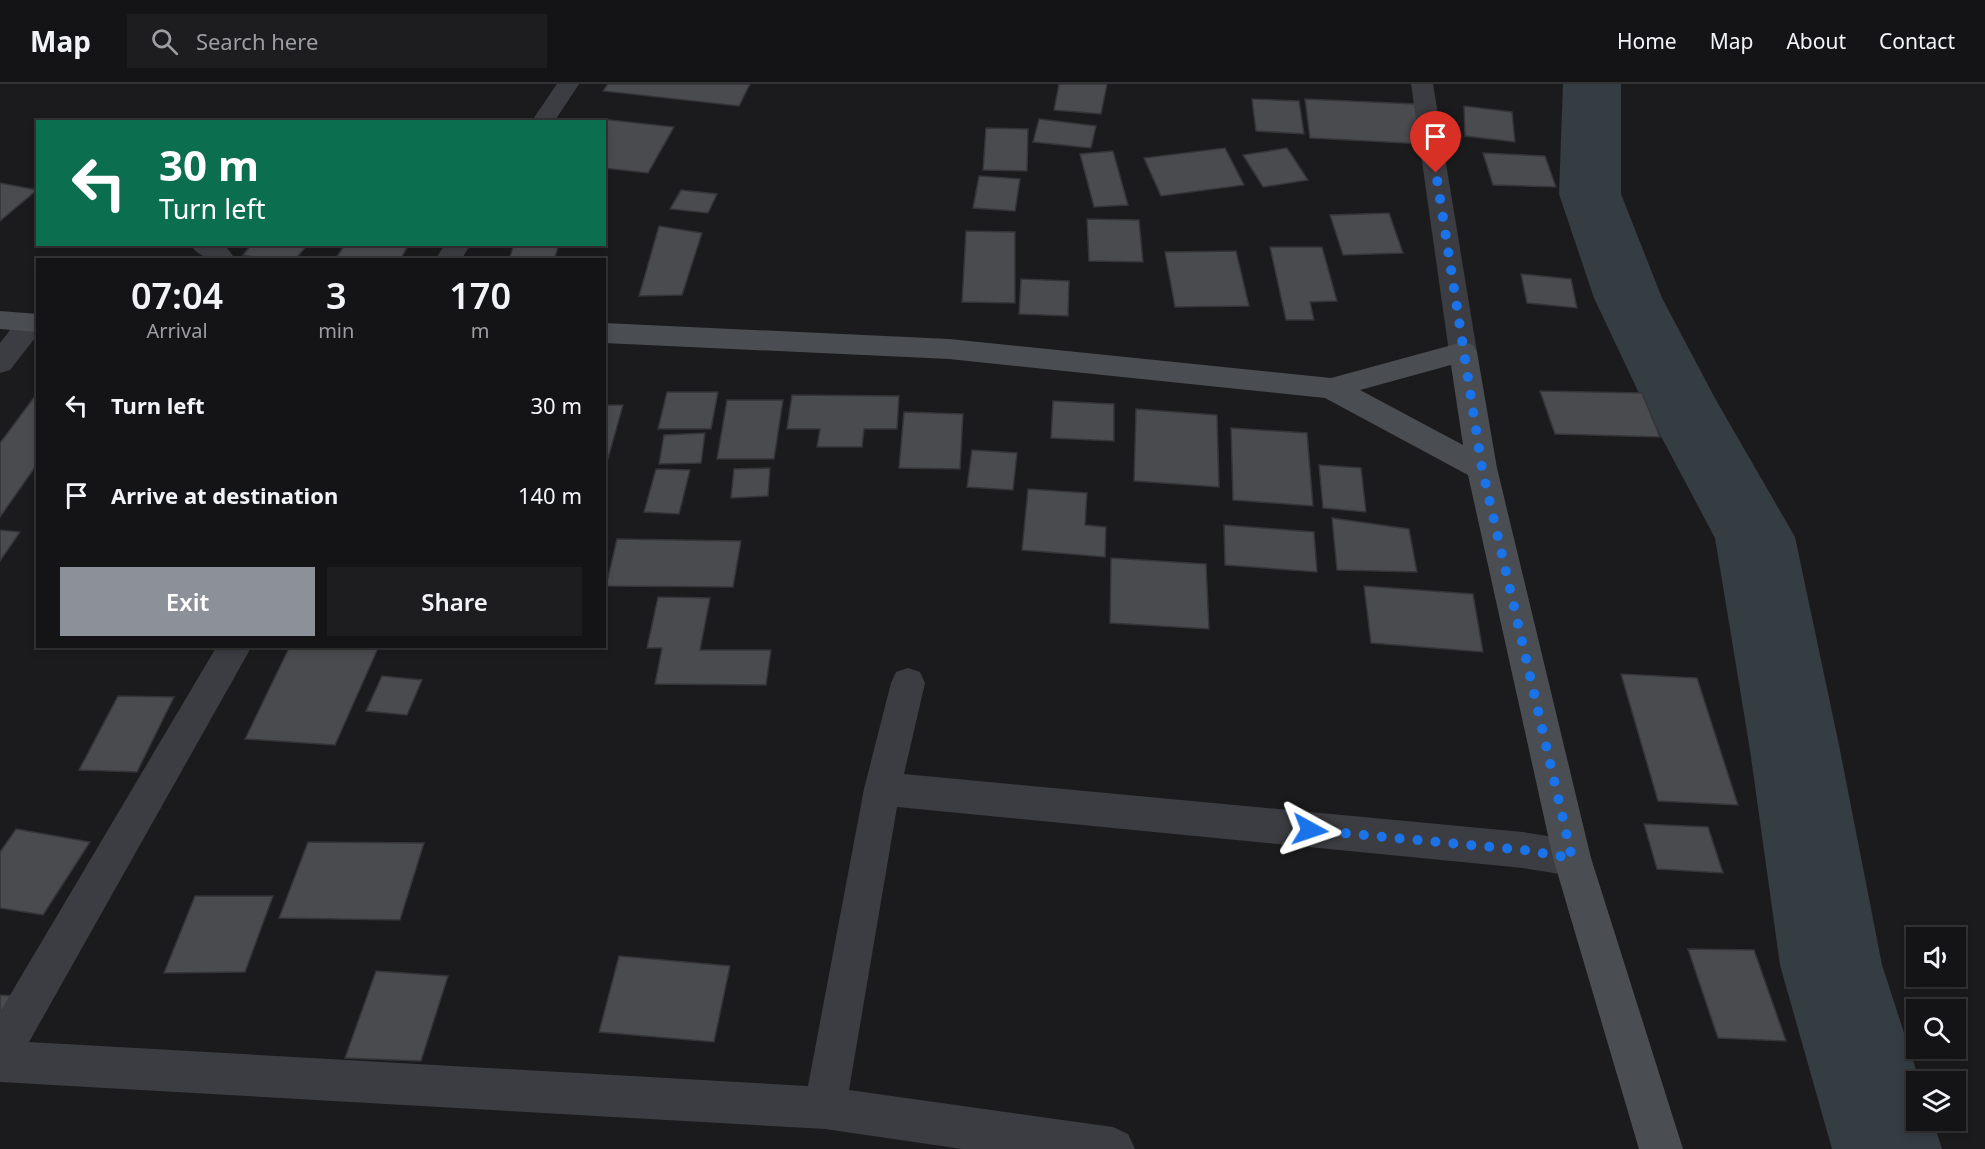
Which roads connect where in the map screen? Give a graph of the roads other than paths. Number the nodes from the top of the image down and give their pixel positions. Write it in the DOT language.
graph roads {
  1 [pos="568,84"];
  2 [pos="1422,84"];
  3 [pos="543,120"];
  4 [pos="206,246"];
  5 [pos="221,258"];
  6 [pos="0,320"];
  7 [pos="34,323"];
  8 [pos="606,333"];
  9 [pos="1463,352"];
  10 [pos="0,363"];
  11 [pos="1331,388"];
  12 [pos="1482,468"];
  13 [pos="234,648"];
  14 [pos="908,683"];
  15 [pos="882,789"];
  16 [pos="1572,858"];
  17 [pos="0,1052"];
  18 [pos="0,1061"];
  19 [pos="825,1108"];
  20 [pos="1113,1149"];
  21 [pos="1661,1149"];
  1 -- 3 [label="street"];
  2 -- 9 [label="street"];
  4 -- 5 [label="street"];
  6 -- 7 [label="main road"];
  7 -- 10 [label="street"];
  8 -- 11 [label="main road"];
  9 -- 11 [label="main road"];
  9 -- 12 [label="main road"];
  11 -- 12 [label="main road"];
  12 -- 16 [label="main road"];
  13 -- 17 [label="street"];
  14 -- 15 [label="street"];
  15 -- 16 [label="street"];
  15 -- 19 [label="street"];
  16 -- 21 [label="main road"];
  18 -- 19 [label="street"];
  19 -- 20 [label="street"];
}
